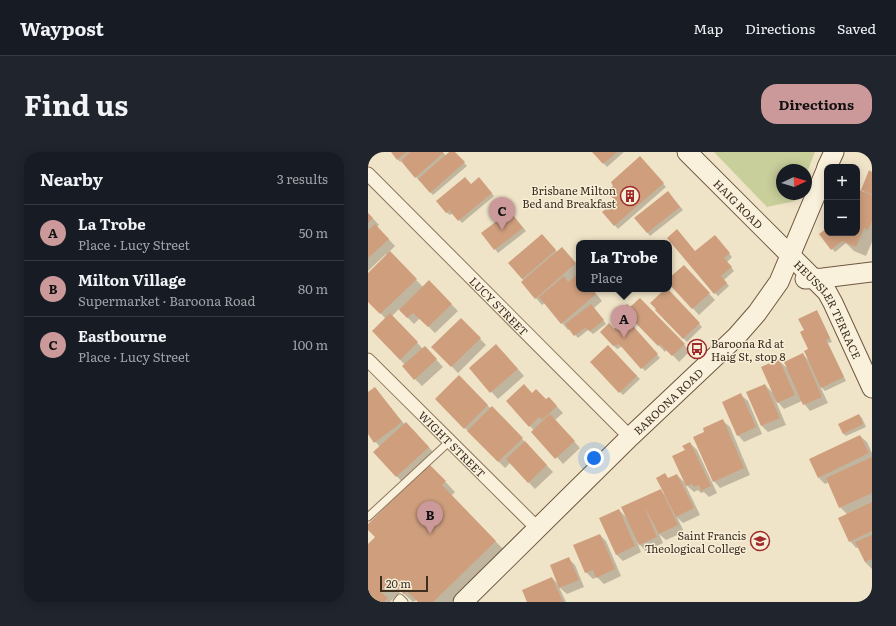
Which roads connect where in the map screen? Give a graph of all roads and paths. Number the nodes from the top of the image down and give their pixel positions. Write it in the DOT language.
graph roads {
  1 [pos="687,152"];
  2 [pos="834,152"];
  3 [pos="828,164"];
  4 [pos="368,174"];
  5 [pos="824,174"];
  6 [pos="790,256"];
  7 [pos="872,272"];
  8 [pos="812,278"];
  9 [pos="775,287"];
  10 [pos="368,360"];
  11 [pos="872,388"];
  12 [pos="630,437"];
  13 [pos="450,441"];
  14 [pos="368,517"];
  15 [pos="537,528"];
  16 [pos="462,602"];
  1 -- 6 [label="street, HAIG ROAD"];
  2 -- 3 [label="street, BAROONA ROAD"];
  4 -- 12 [label="street, LUCY STREET"];
  5 -- 6 [label="street, BAROONA ROAD"];
  6 -- 8 [label="street, HEUSSLER TERRACE"];
  6 -- 9 [label="street, BAROONA ROAD"];
  7 -- 8 [label="street"];
  8 -- 9 [label="street"];
  8 -- 11 [label="street, HEUSSLER TERRACE"];
  9 -- 12 [label="street, BAROONA ROAD"];
  10 -- 13 [label="street, WIGHT STREET"];
  12 -- 15 [label="street, BAROONA ROAD"];
  13 -- 14 [label="lane"];
  13 -- 15 [label="street, WIGHT STREET"];
  15 -- 16 [label="street, BAROONA ROAD"];
}
